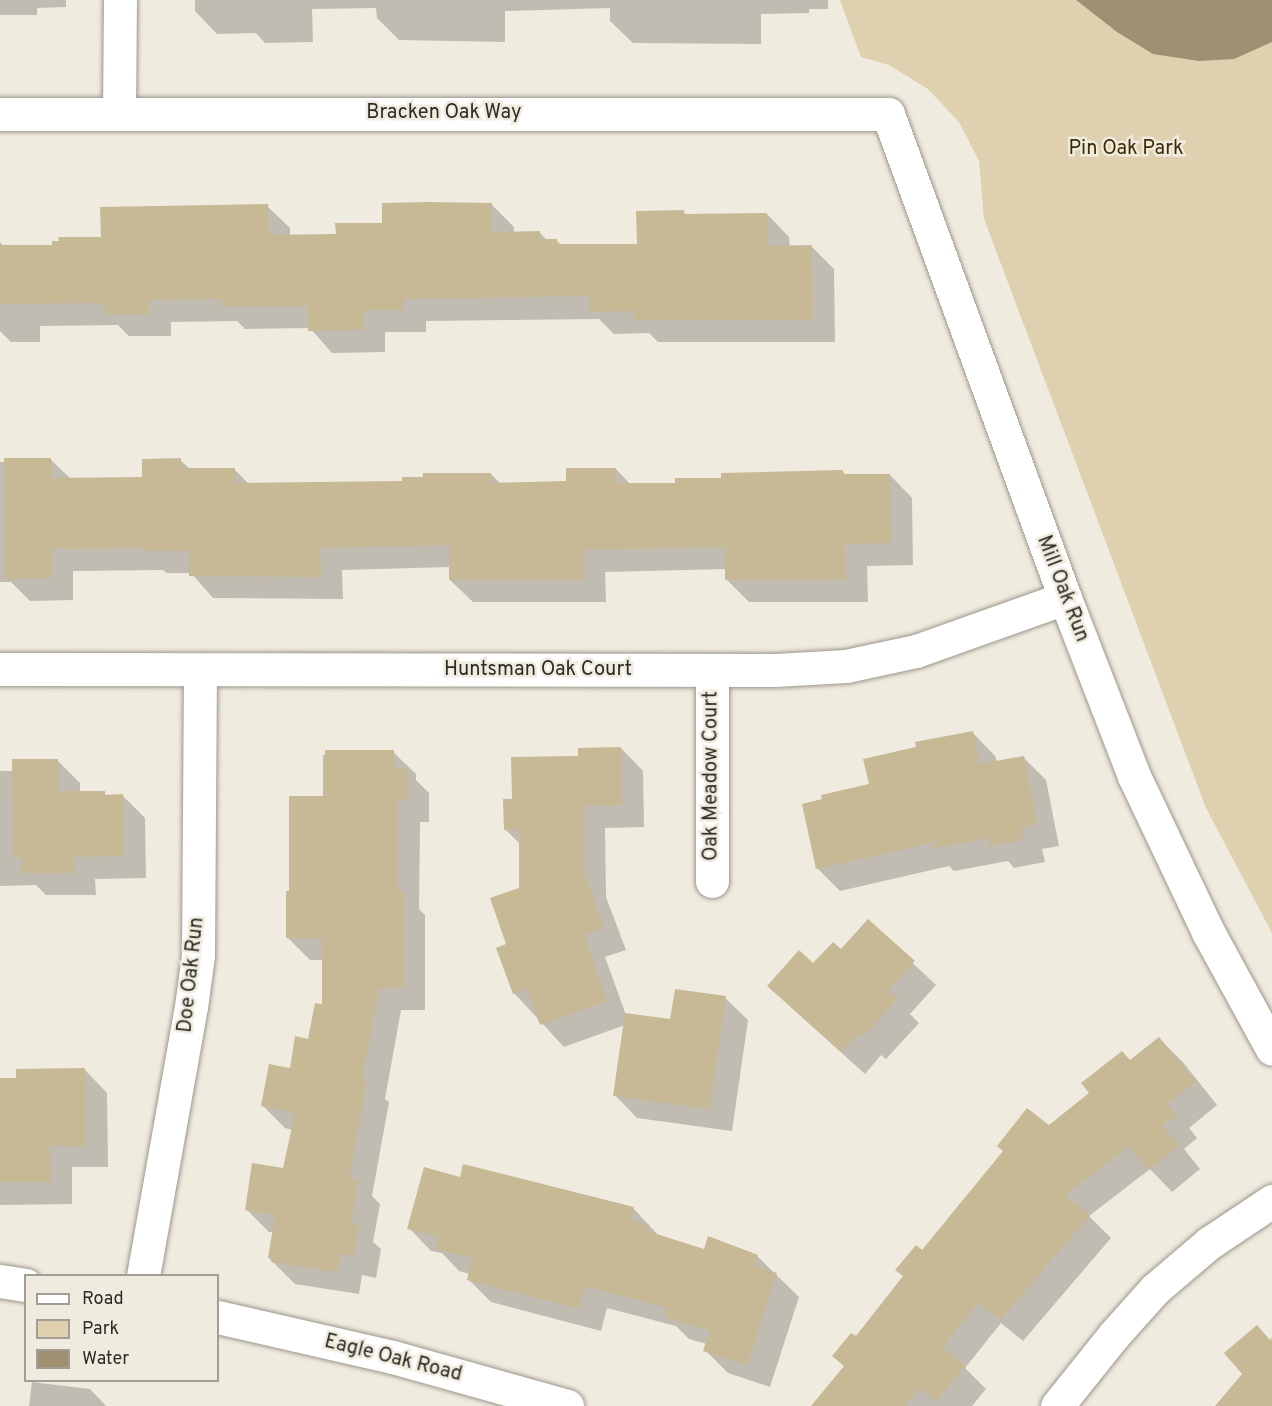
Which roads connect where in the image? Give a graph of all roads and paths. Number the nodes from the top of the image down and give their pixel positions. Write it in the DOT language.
graph roads {
  1 [pos="120,0"];
  2 [pos="119,113"];
  3 [pos="0,114"];
  4 [pos="888,114"];
  5 [pos="1065,598"];
  6 [pos="0,669"];
  7 [pos="200,670"];
  8 [pos="712,670"];
  9 [pos="712,881"];
  10 [pos="1272,1049"];
  11 [pos="1272,1201"];
  12 [pos="143,1274"];
  13 [pos="0,1281"];
  14 [pos="24,1285"];
  15 [pos="219,1317"];
  16 [pos="567,1406"];
  17 [pos="1058,1406"];
  1 -- 2 [label="street"];
  2 -- 3 [label="street, Bracken Oak Way"];
  2 -- 4 [label="street, Bracken Oak Way"];
  4 -- 5 [label="street, Mill Oak Run"];
  5 -- 8 [label="street, Huntsman Oak Court"];
  5 -- 10 [label="street, Mill Oak Run"];
  6 -- 7 [label="street, Huntsman Oak Court"];
  7 -- 8 [label="street, Huntsman Oak Court"];
  7 -- 12 [label="street, Doe Oak Run"];
  8 -- 9 [label="street, Oak Meadow Court"];
  11 -- 17 [label="street"];
  13 -- 14 [label="street"];
  15 -- 16 [label="street, Eagle Oak Road"];
}
